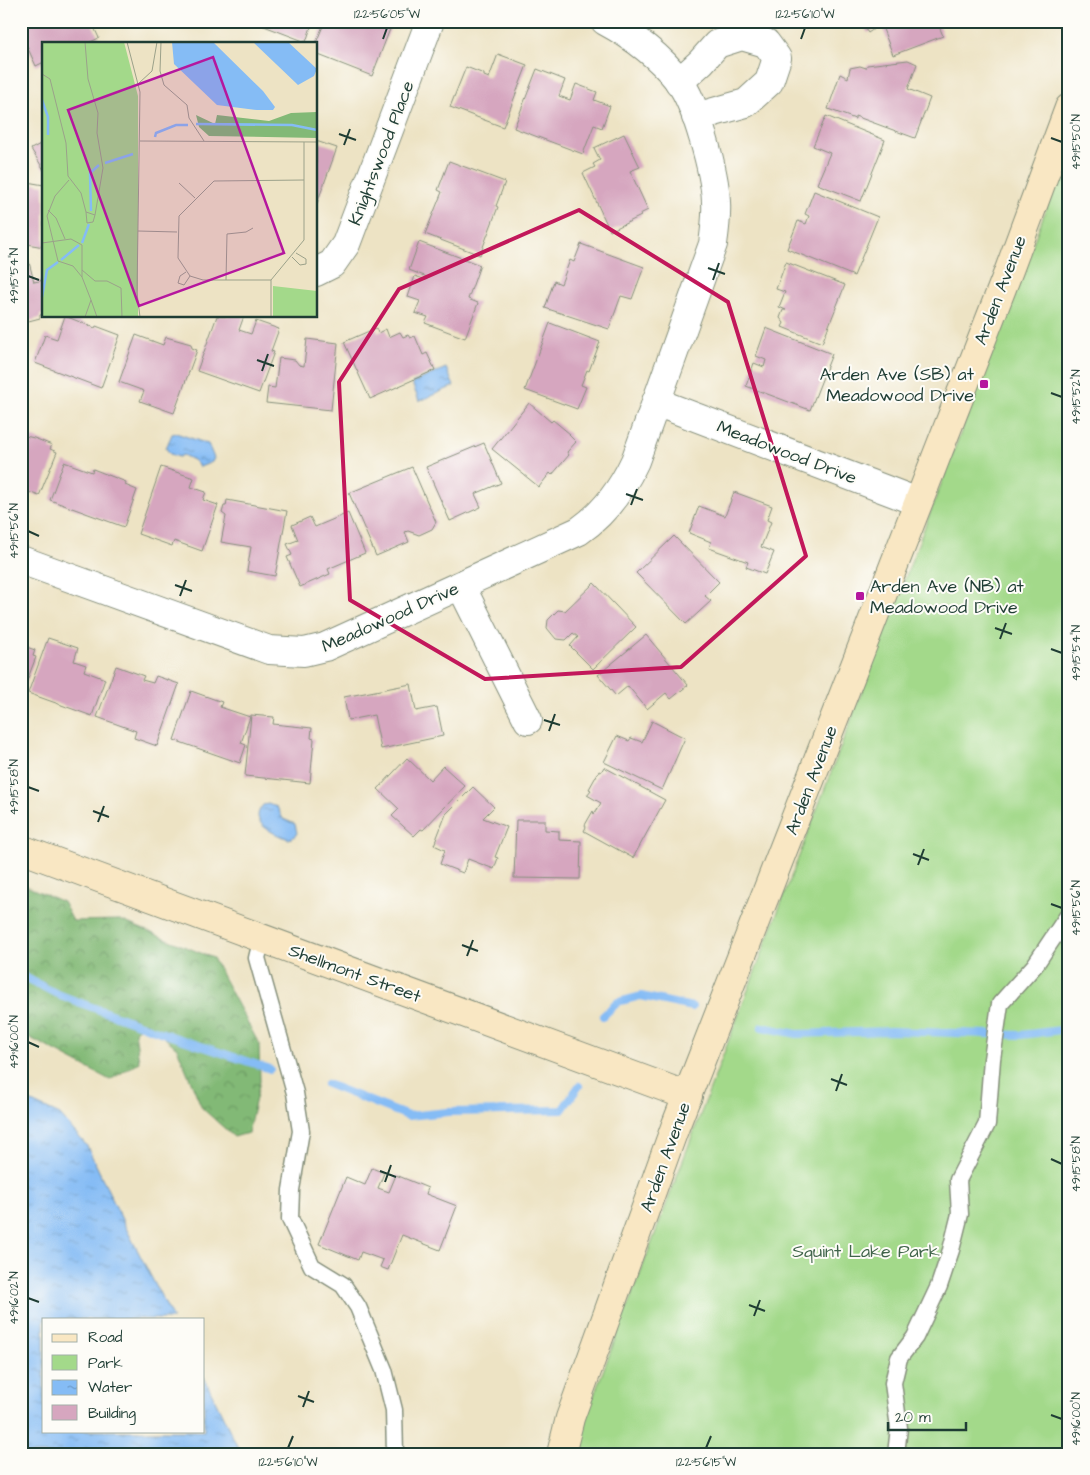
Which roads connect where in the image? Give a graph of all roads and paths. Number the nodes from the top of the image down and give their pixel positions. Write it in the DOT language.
graph roads {
  1 [pos="430,21"];
  2 [pos="605,21"];
  3 [pos="679,82"];
  4 [pos="1069,108"];
  5 [pos="696,117"];
  6 [pos="318,271"];
  7 [pos="656,402"];
  8 [pos="918,502"];
  9 [pos="21,560"];
  10 [pos="461,586"];
  11 [pos="528,720"];
  12 [pos="21,849"];
  13 [pos="1069,914"];
  14 [pos="262,938"];
  15 [pos="688,1096"];
  16 [pos="395,1454"];
  17 [pos="561,1454"];
  18 [pos="896,1454"];
  1 -- 6 [label="street, Knightswood Place"];
  2 -- 3 [label="street, Meadowood Drive"];
  3 -- 5 [label="street, Meadowood Drive"];
  3 -- 5 [label="street"];
  4 -- 8 [label="street, Arden Avenue"];
  5 -- 7 [label="street, Meadowood Drive"];
  7 -- 8 [label="street, Meadowood Drive"];
  7 -- 10 [label="street, Meadowood Drive"];
  8 -- 15 [label="street, Arden Avenue"];
  9 -- 10 [label="street, Meadowood Drive"];
  10 -- 11 [label="street"];
  12 -- 14 [label="street, Shellmont Street"];
  13 -- 18 [label="lane"];
  14 -- 15 [label="street, Shellmont Street"];
  14 -- 16 [label="lane"];
  15 -- 17 [label="street, Arden Avenue"];
}
